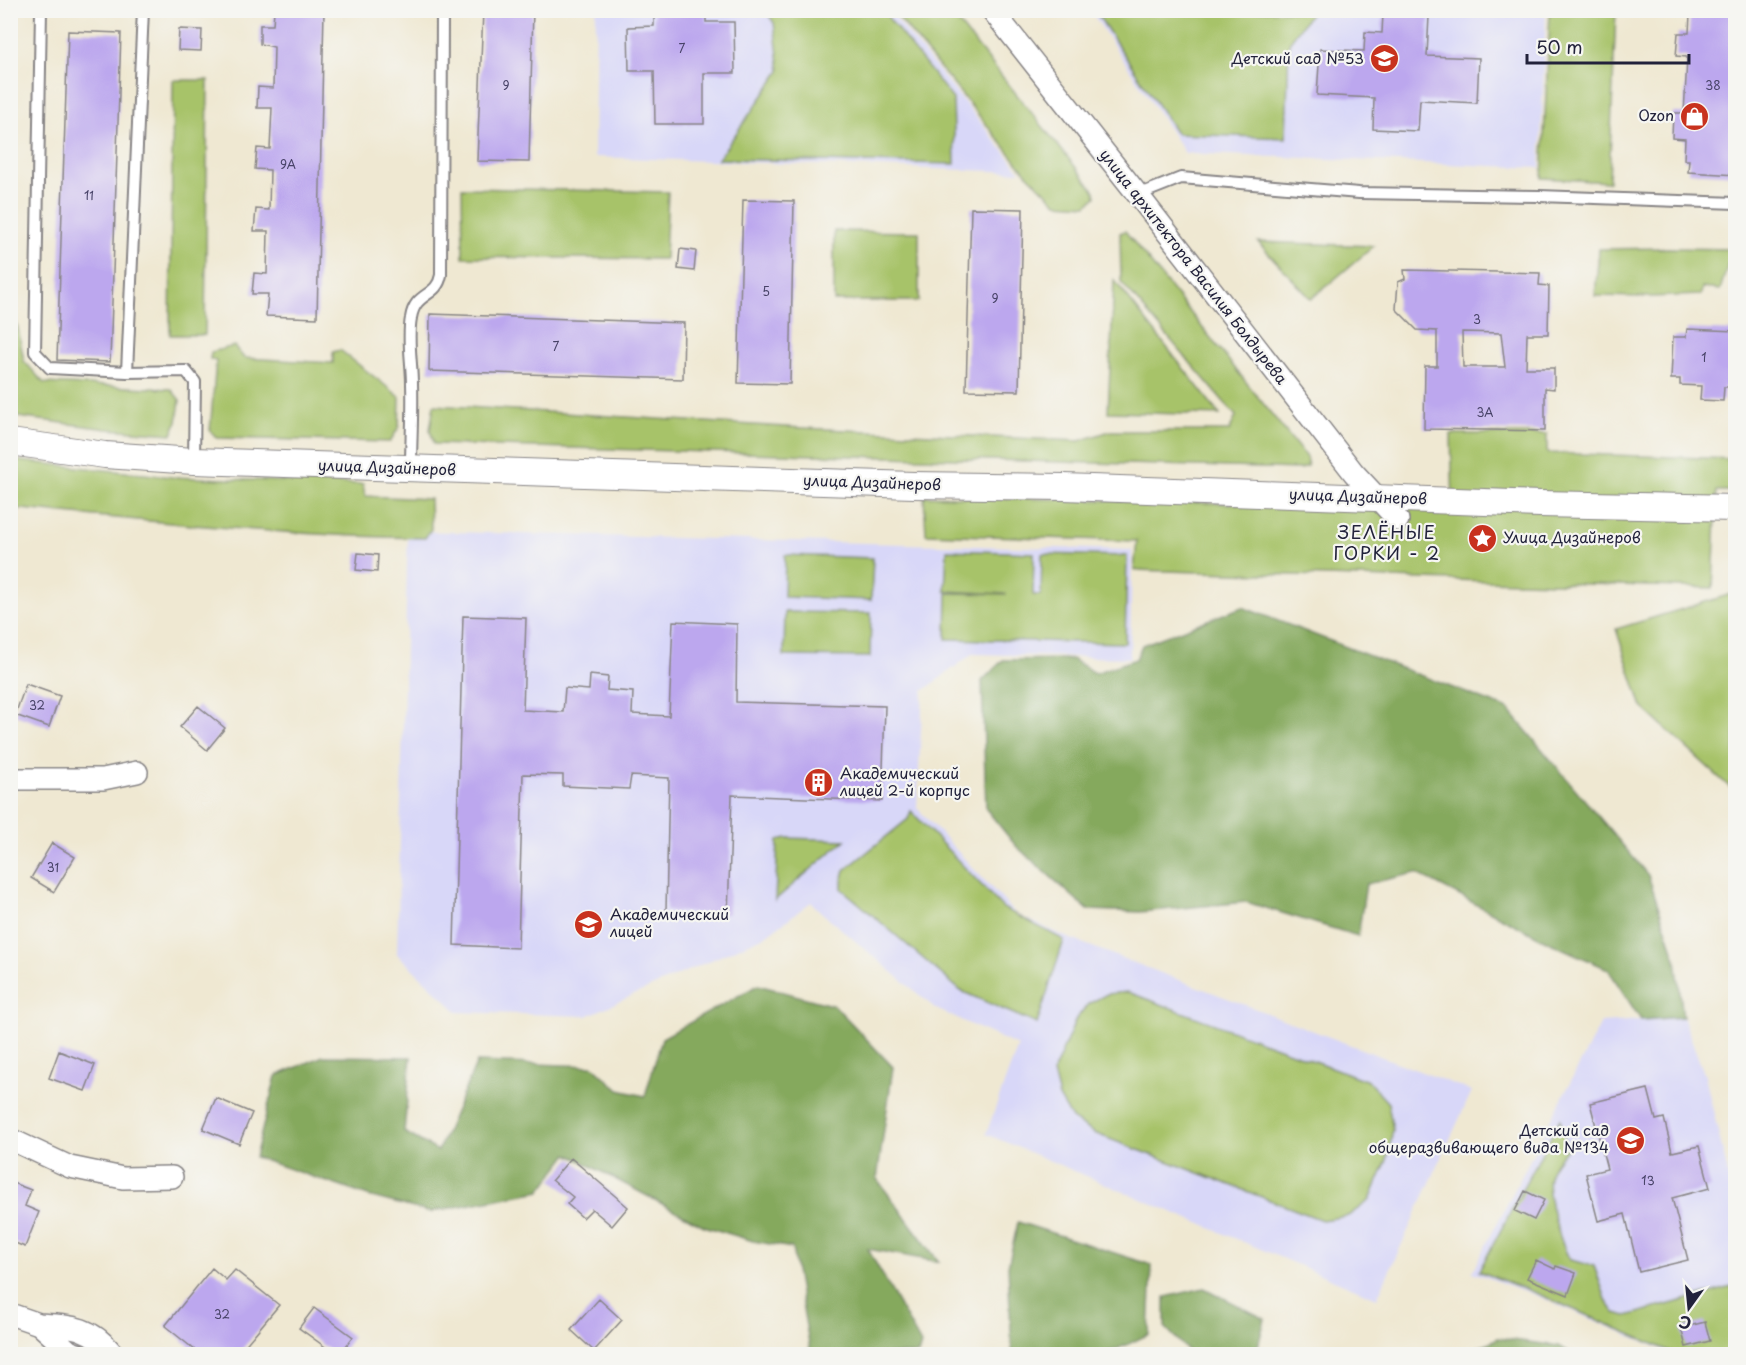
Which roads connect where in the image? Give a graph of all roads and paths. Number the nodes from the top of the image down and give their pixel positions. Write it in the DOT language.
graph roads {
  1 [pos="41,10"];
  2 [pos="143,10"];
  3 [pos="442,10"];
  4 [pos="992,10"];
  5 [pos="1138,195"];
  6 [pos="1736,202"];
  7 [pos="127,372"];
  8 [pos="10,442"];
  9 [pos="194,461"];
  10 [pos="411,469"];
  11 [pos="1378,498"];
  12 [pos="1736,508"];
  13 [pos="1398,520"];
  14 [pos="137,772"];
  15 [pos="10,779"];
  16 [pos="10,1139"];
  17 [pos="172,1178"];
  18 [pos="10,1314"];
  19 [pos="39,1324"];
  20 [pos="77,1354"];
  21 [pos="113,1354"];
  1 -- 7 [label="lane"];
  2 -- 7 [label="lane"];
  3 -- 10 [label="lane"];
  4 -- 5 [label="street, улица архитектора Василия Болдырева"];
  5 -- 6 [label="lane"];
  5 -- 11 [label="street, улица архитектора Василия Болдырева"];
  7 -- 9 [label="lane"];
  8 -- 9 [label="street, улица Дизайнеров"];
  9 -- 10 [label="street, улица Дизайнеров"];
  10 -- 11 [label="street, улица Дизайнеров"];
  11 -- 12 [label="street, улица Дизайнеров"];
  11 -- 13 [label="street, улица архитектора Василия Болдырева"];
  14 -- 15 [label="street"];
  16 -- 17 [label="street"];
  18 -- 19 [label="street"];
  19 -- 20 [label="street"];
  19 -- 21 [label="street"];
}
